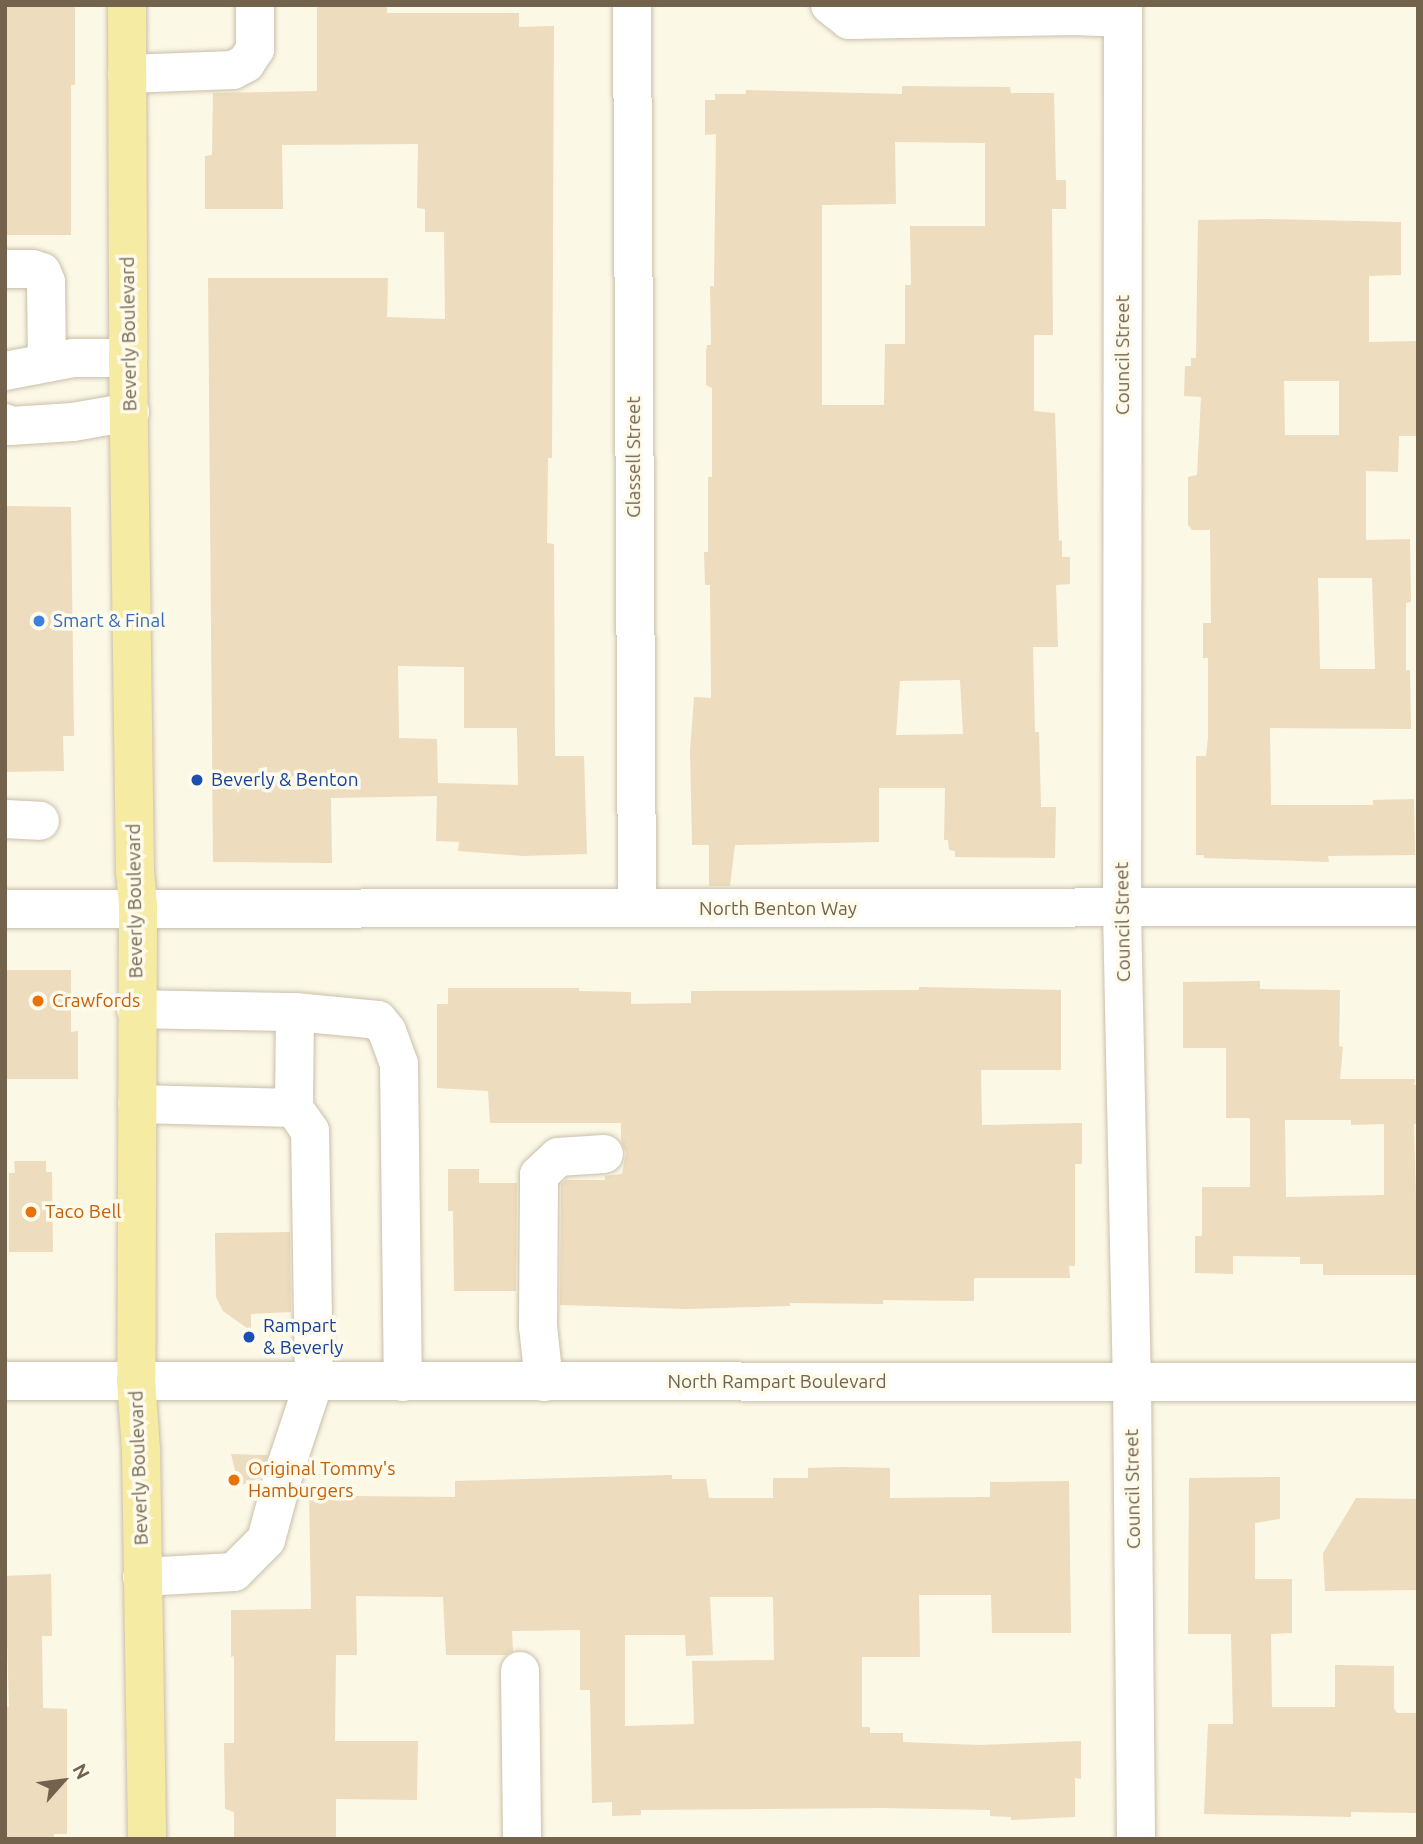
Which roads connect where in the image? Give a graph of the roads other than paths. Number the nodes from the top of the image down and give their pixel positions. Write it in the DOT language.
graph roads {
  1 [pos="127,5"];
  2 [pos="255,5"];
  3 [pos="632,5"];
  4 [pos="830,5"];
  5 [pos="1123,12"];
  6 [pos="127,74"];
  7 [pos="5,270"];
  8 [pos="128,358"];
  9 [pos="47,363"];
  10 [pos="5,371"];
  11 [pos="130,412"];
  12 [pos="5,423"];
  13 [pos="1418,907"];
  14 [pos="138,908"];
  15 [pos="637,908"];
  16 [pos="5,909"];
  17 [pos="1122,910"];
  18 [pos="136,1009"];
  19 [pos="295,1012"];
  20 [pos="137,1104"];
  21 [pos="294,1108"];
  22 [pos="604,1154"];
  23 [pos="136,1380"];
  24 [pos="5,1381"];
  25 [pos="314,1382"];
  26 [pos="403,1382"];
  27 [pos="544,1382"];
  28 [pos="1132,1382"];
  29 [pos="1418,1382"];
  30 [pos="142,1577"];
  31 [pos="520,1671"];
  32 [pos="147,1839"];
  33 [pos="522,1839"];
  34 [pos="1136,1839"];
  1 -- 6 [label="main road, Beverly Boulevard"];
  2 -- 6 [label="street"];
  3 -- 15 [label="street, Glassell Street"];
  4 -- 5 [label="street"];
  5 -- 17 [label="street, Council Street"];
  6 -- 8 [label="main road, Beverly Boulevard"];
  7 -- 9 [label="street"];
  8 -- 9 [label="street"];
  8 -- 11 [label="main road, Beverly Boulevard"];
  9 -- 10 [label="street"];
  11 -- 12 [label="street"];
  11 -- 14 [label="main road, Beverly Boulevard"];
  13 -- 17 [label="street, North Benton Way"];
  14 -- 15 [label="street, North Benton Way"];
  14 -- 16 [label="street, North Benton Way"];
  14 -- 18 [label="main road, Beverly Boulevard"];
  15 -- 17 [label="street, North Benton Way"];
  17 -- 28 [label="street, Council Street"];
  18 -- 19 [label="street"];
  18 -- 20 [label="main road, Beverly Boulevard"];
  19 -- 21 [label="street"];
  19 -- 26 [label="street"];
  20 -- 21 [label="street"];
  20 -- 23 [label="main road, Beverly Boulevard"];
  21 -- 25 [label="street"];
  22 -- 27 [label="street"];
  23 -- 24 [label="street, North Rampart Boulevard"];
  23 -- 25 [label="street, North Rampart Boulevard"];
  23 -- 30 [label="main road, Beverly Boulevard"];
  25 -- 26 [label="street, North Rampart Boulevard"];
  25 -- 30 [label="street"];
  26 -- 27 [label="street, North Rampart Boulevard"];
  27 -- 28 [label="street, North Rampart Boulevard"];
  28 -- 29 [label="street, North Rampart Boulevard"];
  28 -- 34 [label="street, Council Street"];
  30 -- 32 [label="main road, Beverly Boulevard"];
  31 -- 33 [label="street"];
}
